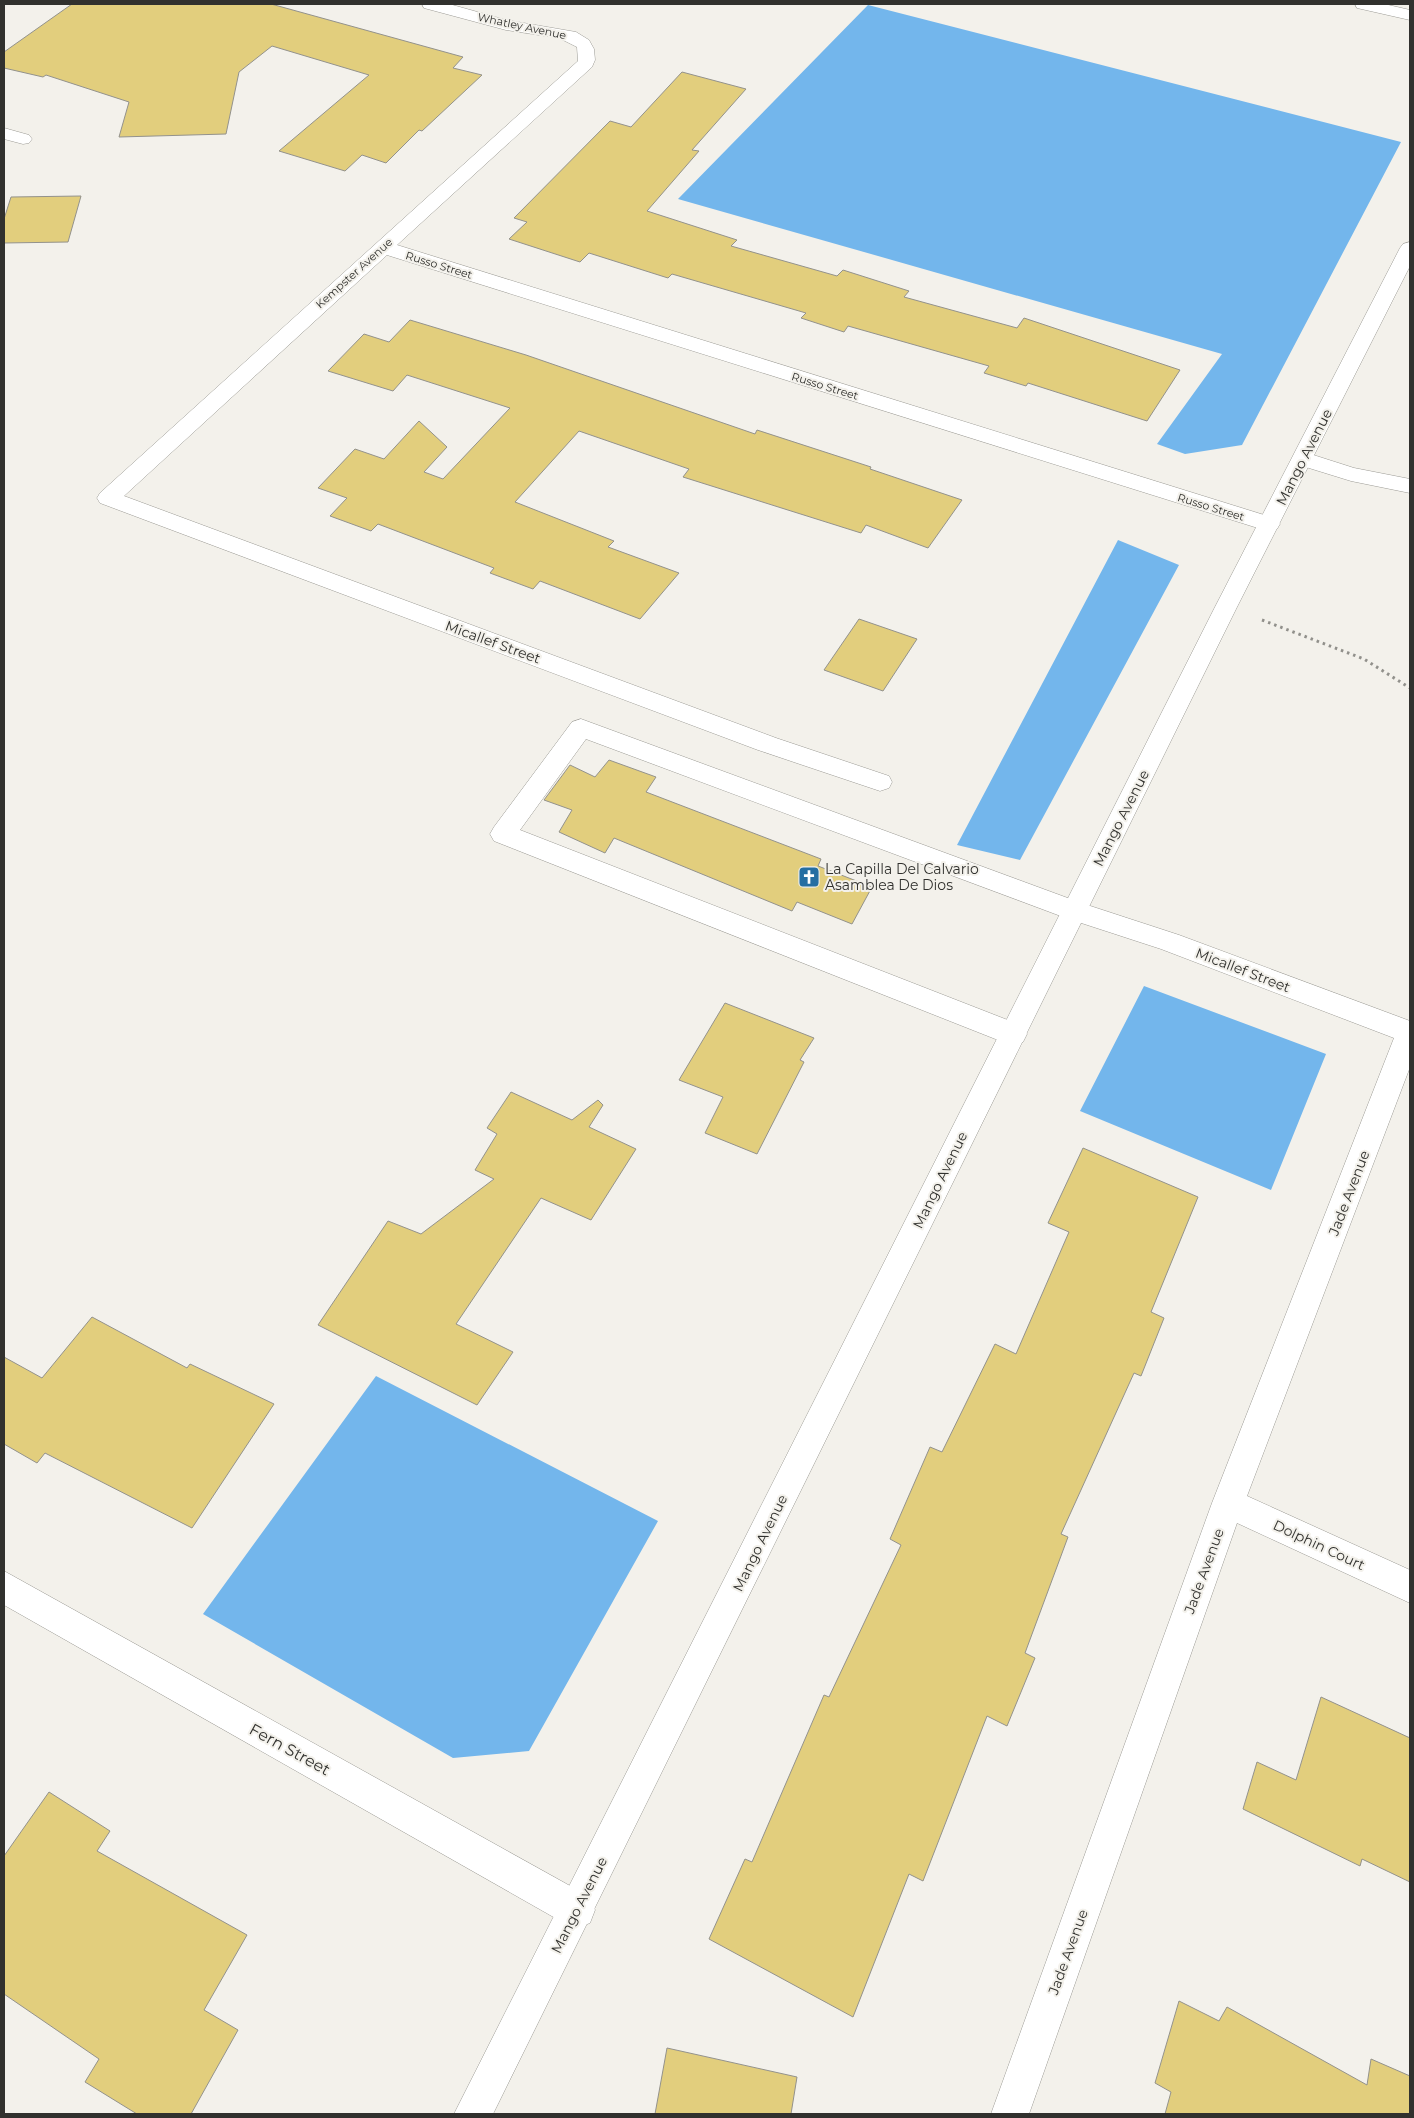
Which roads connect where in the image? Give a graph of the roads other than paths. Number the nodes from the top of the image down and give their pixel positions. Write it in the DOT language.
graph roads {
  1 [pos="430,4"];
  2 [pos="1363,4"];
  3 [pos="1410,15"];
  4 [pos="583,44"];
  5 [pos="4,133"];
  6 [pos="23,139"];
  7 [pos="382,247"];
  8 [pos="1410,248"];
  9 [pos="1304,459"];
  10 [pos="1410,486"];
  11 [pos="108,498"];
  12 [pos="1269,524"];
  13 [pos="880,782"];
  14 [pos="1075,911"];
  15 [pos="1410,1032"];
  16 [pos="1013,1034"];
  17 [pos="1228,1504"];
  18 [pos="4,1587"];
  19 [pos="1410,1587"];
  20 [pos="577,1910"];
  21 [pos="473,2114"];
  22 [pos="1010,2114"];
  1 -- 4 [label="street, Whatley Avenue"];
  2 -- 3 [label="street"];
  4 -- 7 [label="street, Kempster Avenue"];
  5 -- 6 [label="street"];
  7 -- 11 [label="street, Kempster Avenue"];
  7 -- 12 [label="street, Russo Street"];
  8 -- 9 [label="street, Mango Avenue"];
  9 -- 10 [label="street"];
  9 -- 12 [label="street, Mango Avenue"];
  11 -- 13 [label="street, Micallef Street"];
  12 -- 14 [label="street, Mango Avenue"];
  14 -- 15 [label="street, Micallef Street"];
  14 -- 16 [label="street, Mango Avenue"];
  14 -- 16 [label="street, Micallef Street"];
  15 -- 17 [label="street, Jade Avenue"];
  16 -- 20 [label="street, Mango Avenue"];
  17 -- 19 [label="street, Dolphin Court"];
  17 -- 22 [label="street, Jade Avenue"];
  18 -- 20 [label="street, Fern Street"];
  20 -- 21 [label="street, Mango Avenue"];
}
